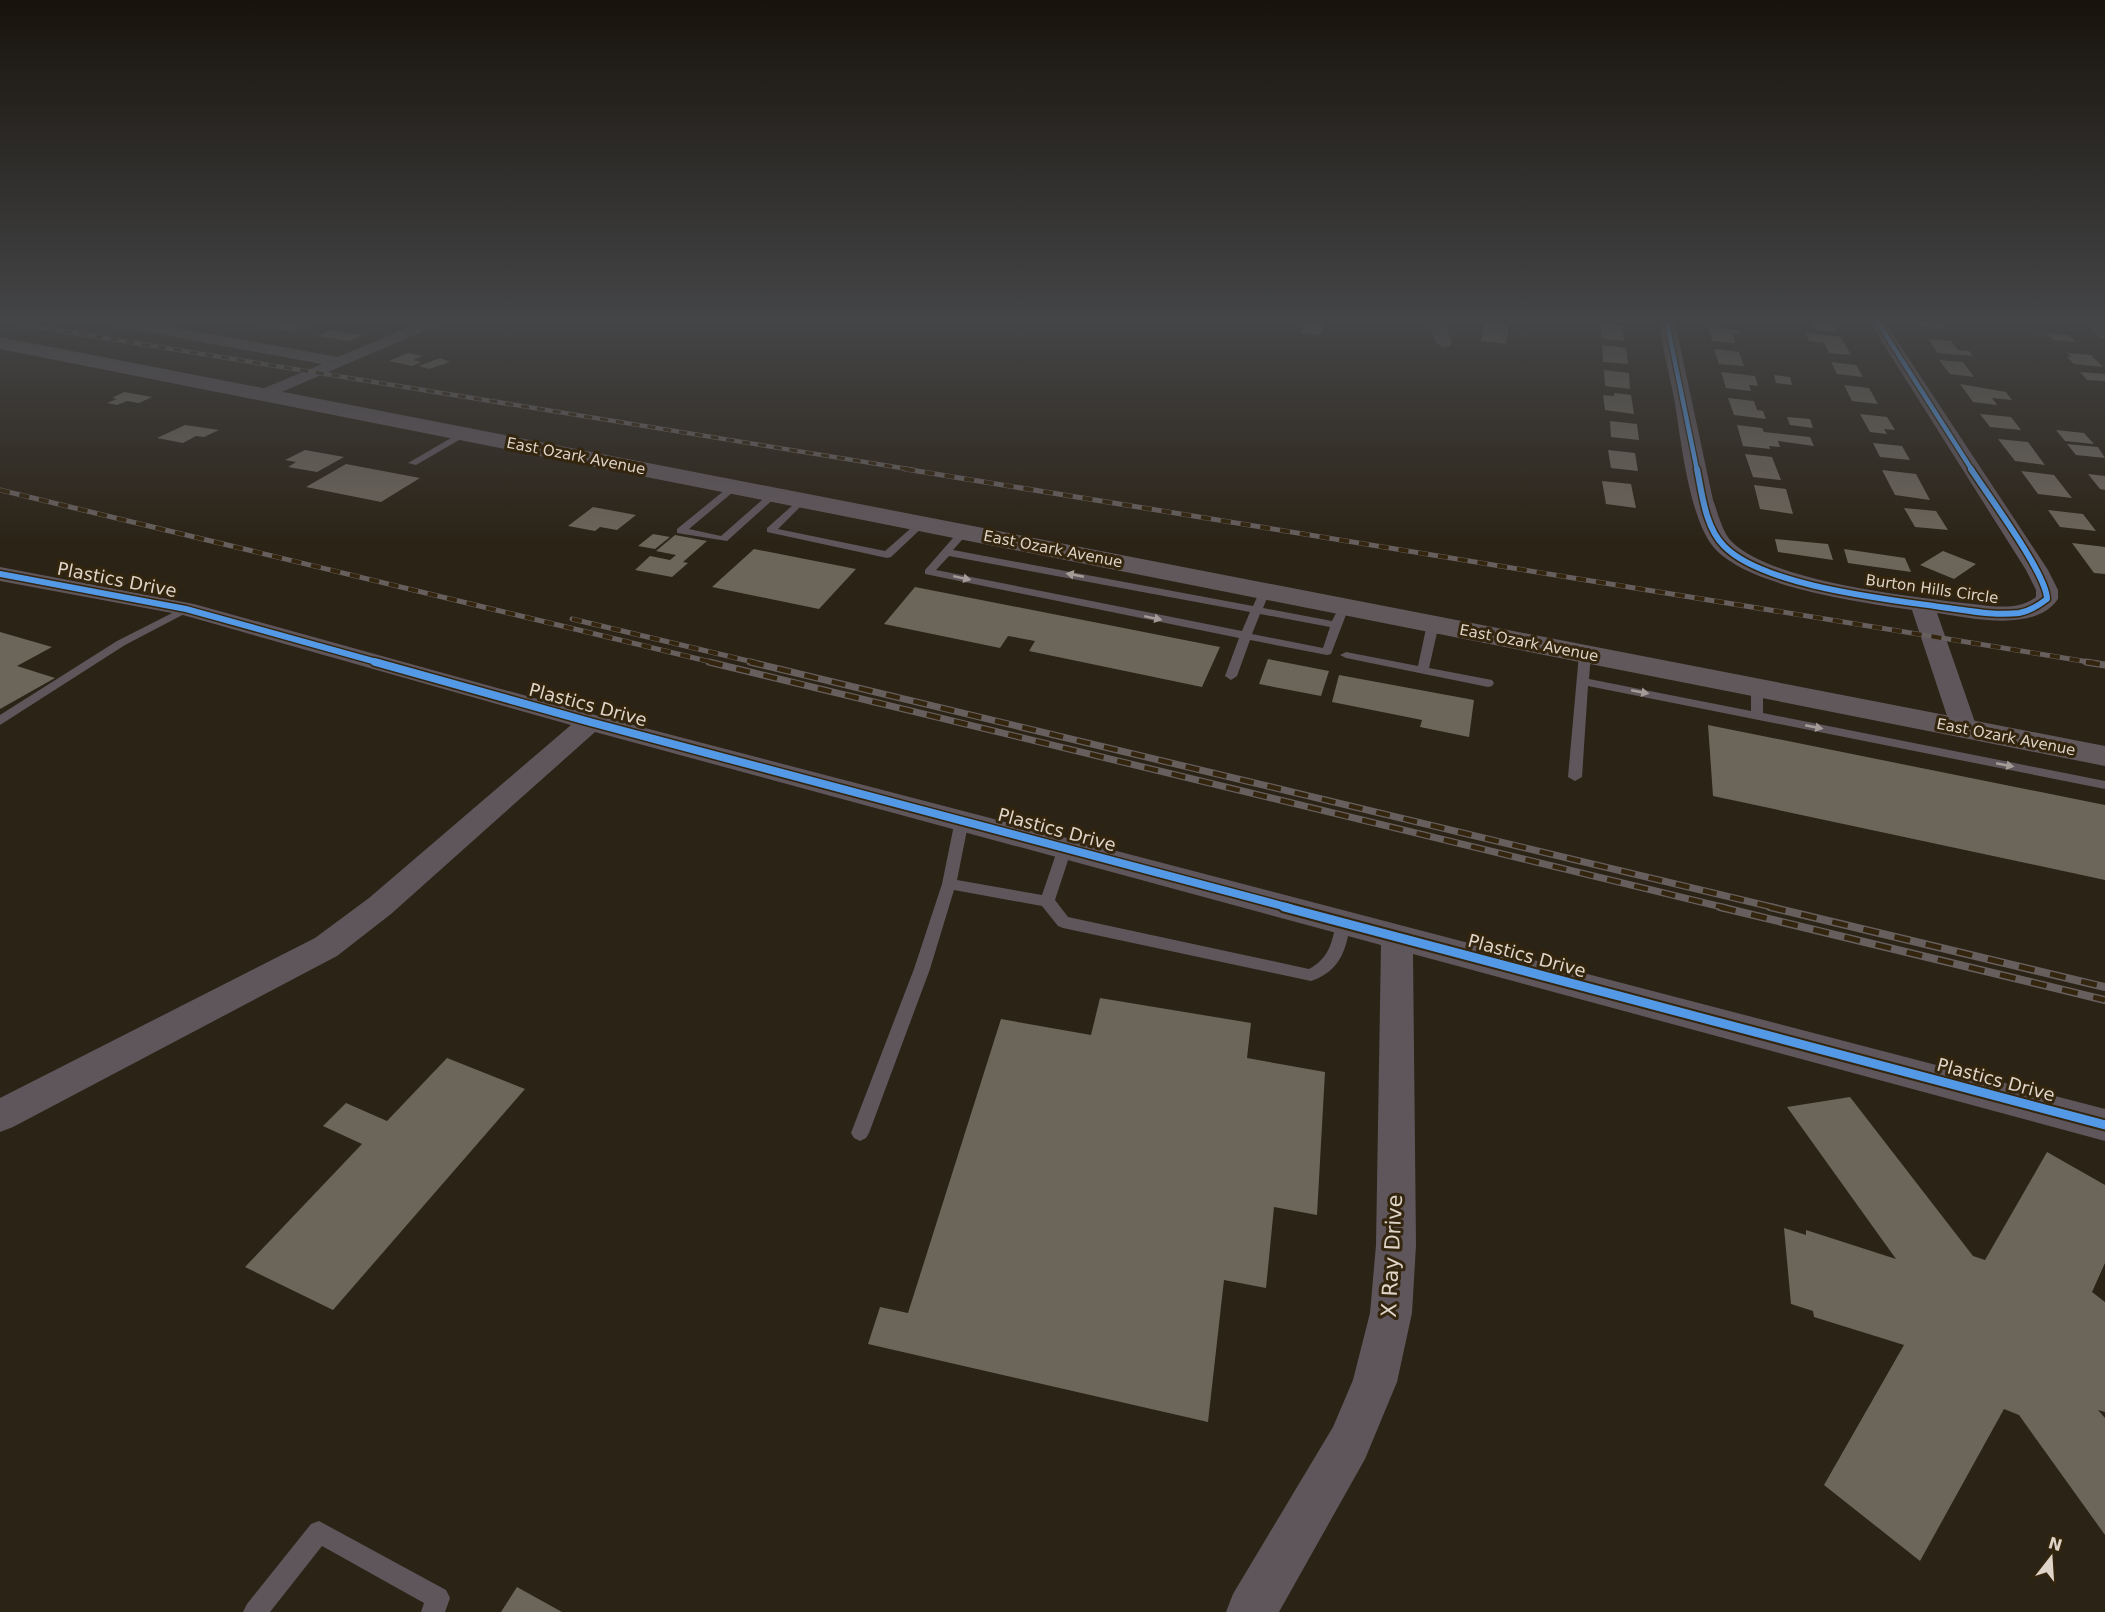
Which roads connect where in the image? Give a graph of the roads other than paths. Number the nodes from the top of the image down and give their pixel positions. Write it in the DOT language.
graph roads {
  1 [pos="254,393"];
  2 [pos="267,393"];
  3 [pos="1681,393"];
  4 [pos="1923,393"];
  5 [pos="263,395"];
  6 [pos="463,434"];
  7 [pos="413,463"];
  8 [pos="734,487"];
  9 [pos="773,495"];
  10 [pos="802,500"];
  11 [pos="921,524"];
  12 [pos="964,532"];
  13 [pos="946,552"];
  14 [pos="1037,557"];
  15 [pos="2,576"];
  16 [pos="1260,602"];
  17 [pos="1922,604"];
  18 [pos="186,609"];
  19 [pos="1340,616"];
  20 [pos="1433,624"];
  21 [pos="1245,637"];
  22 [pos="1586,654"];
  23 [pos="1346,655"];
  24 [pos="1423,670"];
  25 [pos="1231,676"];
  26 [pos="1582,681"];
  27 [pos="1488,683"];
  28 [pos="1757,687"];
  29 [pos="1756,715"];
  30 [pos="0,721"];
  31 [pos="590,722"];
  32 [pos="1964,728"];
  33 [pos="2105,756"];
  34 [pos="1575,777"];
  35 [pos="2105,785"];
  36 [pos="962,820"];
  37 [pos="1065,848"];
  38 [pos="949,884"];
  39 [pos="1047,902"];
  40 [pos="1342,923"];
  41 [pos="1397,938"];
  42 [pos="0,1116"];
  43 [pos="2105,1125"];
  44 [pos="860,1133"];
  45 [pos="255,1612"];
  46 [pos="433,1612"];
  47 [pos="1251,1612"];
  1 -- 5 [label="main road, East Ozark Avenue"];
  2 -- 5 [label="street"];
  3 -- 17 [label="street, Burton Hills Circle"];
  4 -- 17 [label="street, Burton Hills Circle"];
  5 -- 6 [label="main road, East Ozark Avenue"];
  6 -- 7 [label="lane"];
  6 -- 8 [label="main road, East Ozark Avenue"];
  8 -- 9 [label="main road, East Ozark Avenue"];
  8 -- 9 [label="lane"];
  9 -- 10 [label="main road, East Ozark Avenue"];
  10 -- 11 [label="main road, East Ozark Avenue"];
  10 -- 11 [label="lane"];
  11 -- 12 [label="main road, East Ozark Avenue"];
  12 -- 13 [label="lane"];
  12 -- 14 [label="main road, East Ozark Avenue"];
  13 -- 14 [label="lane"];
  13 -- 21 [label="lane, one-way"];
  14 -- 16 [label="main road, East Ozark Avenue"];
  15 -- 18 [label="street, Plastics Drive"];
  16 -- 19 [label="main road, East Ozark Avenue"];
  16 -- 19 [label="lane"];
  16 -- 21 [label="lane"];
  17 -- 32 [label="street, Burton Hills Circle"];
  18 -- 30 [label="lane"];
  18 -- 31 [label="street, Plastics Drive"];
  19 -- 20 [label="main road, East Ozark Avenue"];
  19 -- 21 [label="lane"];
  20 -- 22 [label="main road, East Ozark Avenue"];
  20 -- 24 [label="lane"];
  21 -- 25 [label="lane"];
  22 -- 26 [label="lane"];
  22 -- 28 [label="main road, East Ozark Avenue"];
  23 -- 24 [label="lane"];
  24 -- 27 [label="lane"];
  26 -- 29 [label="lane, one-way"];
  26 -- 34 [label="lane"];
  28 -- 29 [label="lane"];
  28 -- 32 [label="main road, East Ozark Avenue"];
  29 -- 35 [label="lane, one-way"];
  31 -- 36 [label="street, Plastics Drive"];
  31 -- 42 [label="street"];
  32 -- 33 [label="main road, East Ozark Avenue"];
  36 -- 37 [label="street, Plastics Drive"];
  36 -- 38 [label="lane"];
  37 -- 39 [label="lane"];
  37 -- 40 [label="street, Plastics Drive"];
  38 -- 39 [label="lane"];
  38 -- 44 [label="lane"];
  39 -- 40 [label="lane"];
  40 -- 41 [label="street, Plastics Drive"];
  41 -- 43 [label="street, Plastics Drive"];
  41 -- 47 [label="street, X Ray Drive"];
  45 -- 46 [label="lane"];
}
